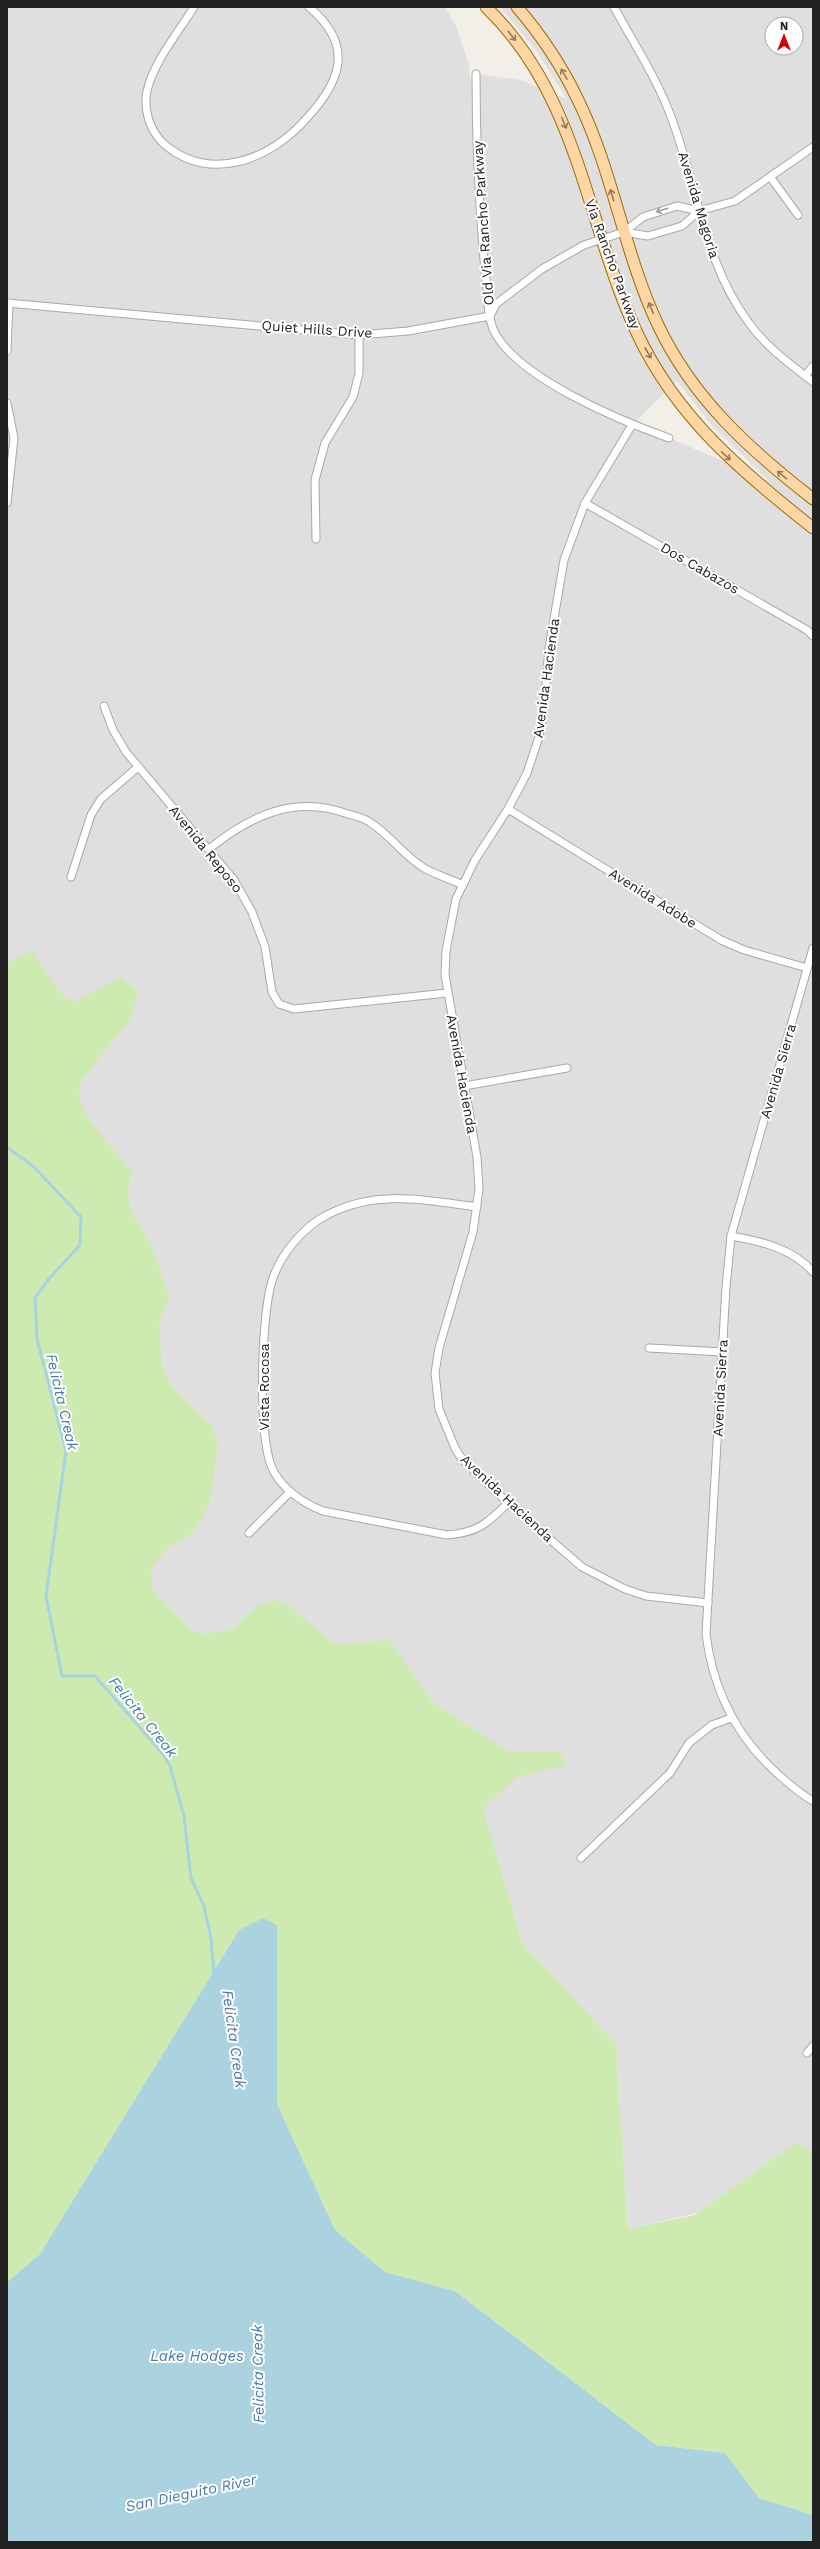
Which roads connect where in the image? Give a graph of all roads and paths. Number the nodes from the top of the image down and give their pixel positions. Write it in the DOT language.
graph roads {
  1 [pos="194,7"];
  2 [pos="309,7"];
  3 [pos="486,7"];
  4 [pos="517,7"];
  5 [pos="614,7"];
  6 [pos="476,74"];
  7 [pos="813,147"];
  8 [pos="771,178"];
  9 [pos="699,211"];
  10 [pos="798,215"];
  11 [pos="624,232"];
  12 [pos="602,238"];
  13 [pos="8,303"];
  14 [pos="490,316"];
  15 [pos="359,335"];
  16 [pos="7,351"];
  17 [pos="813,366"];
  18 [pos="805,376"];
  19 [pos="813,382"];
  20 [pos="7,404"];
  21 [pos="632,425"];
  22 [pos="669,438"];
  23 [pos="813,500"];
  24 [pos="585,503"];
  25 [pos="7,504"];
  26 [pos="813,528"];
  27 [pos="316,539"];
  28 [pos="813,636"];
  29 [pos="104,706"];
  30 [pos="138,767"];
  31 [pos="508,809"];
  32 [pos="209,849"];
  33 [pos="71,876"];
  34 [pos="463,885"];
  35 [pos="813,948"];
  36 [pos="807,968"];
  37 [pos="447,993"];
  38 [pos="568,1068"];
  39 [pos="464,1086"];
  40 [pos="477,1207"];
  41 [pos="731,1236"];
  42 [pos="813,1272"];
  43 [pos="649,1348"];
  44 [pos="723,1352"];
  45 [pos="290,1492"];
  46 [pos="508,1503"];
  47 [pos="249,1533"];
  48 [pos="708,1604"];
  49 [pos="731,1718"];
  50 [pos="813,1801"];
  51 [pos="581,1858"];
  52 [pos="813,2046"];
  53 [pos="807,2053"];
  1 -- 2 [label="street"];
  3 -- 12 [label="main road, Via Rancho Parkway, one-way"];
  11 -- 4 [label="main road, Via Rancho Parkway, one-way"];
  5 -- 9 [label="street, Avenida Magoria"];
  6 -- 14 [label="street, Old Via Rancho Parkway"];
  7 -- 8 [label="street"];
  8 -- 9 [label="street"];
  8 -- 10 [label="street"];
  9 -- 11 [label="street"];
  9 -- 11 [label="street, one-way"];
  9 -- 18 [label="street, Avenida Magoria"];
  11 -- 12 [label="street"];
  23 -- 11 [label="main road, Via Rancho Parkway, one-way"];
  12 -- 14 [label="street"];
  12 -- 26 [label="main road, Via Rancho Parkway, one-way"];
  13 -- 15 [label="street, Quiet Hills Drive"];
  13 -- 16 [label="street"];
  14 -- 15 [label="street, Quiet Hills Drive"];
  14 -- 21 [label="street, Old Via Rancho Parkway"];
  15 -- 27 [label="street"];
  17 -- 18 [label="street"];
  18 -- 19 [label="street, Avenida Magoria"];
  20 -- 25 [label="street"];
  21 -- 22 [label="street, Old Via Rancho Parkway"];
  21 -- 24 [label="street, Avenida Hacienda"];
  24 -- 28 [label="street, Dos Cabazos"];
  24 -- 31 [label="street, Avenida Hacienda"];
  29 -- 30 [label="street, Avenida Reposo"];
  30 -- 32 [label="street, Avenida Reposo"];
  30 -- 33 [label="street"];
  31 -- 34 [label="street, Avenida Hacienda"];
  31 -- 36 [label="street, Avenida Adobe"];
  32 -- 34 [label="street"];
  32 -- 37 [label="street, Avenida Reposo"];
  34 -- 37 [label="street, Avenida Hacienda"];
  35 -- 36 [label="street, Avenida Sierra"];
  36 -- 41 [label="street, Avenida Sierra"];
  37 -- 39 [label="street, Avenida Hacienda"];
  38 -- 39 [label="street"];
  39 -- 40 [label="street, Avenida Hacienda"];
  40 -- 45 [label="street, Vista Rocosa"];
  40 -- 46 [label="street, Avenida Hacienda"];
  41 -- 42 [label="street"];
  41 -- 44 [label="street, Avenida Sierra"];
  43 -- 44 [label="street"];
  44 -- 48 [label="street, Avenida Sierra"];
  45 -- 46 [label="street, Vista Rocosa"];
  45 -- 47 [label="street"];
  46 -- 48 [label="street, Avenida Hacienda"];
  48 -- 49 [label="street, Avenida Sierra"];
  49 -- 50 [label="street, Avenida Sierra"];
  49 -- 51 [label="street"];
  52 -- 53 [label="street"];
}
